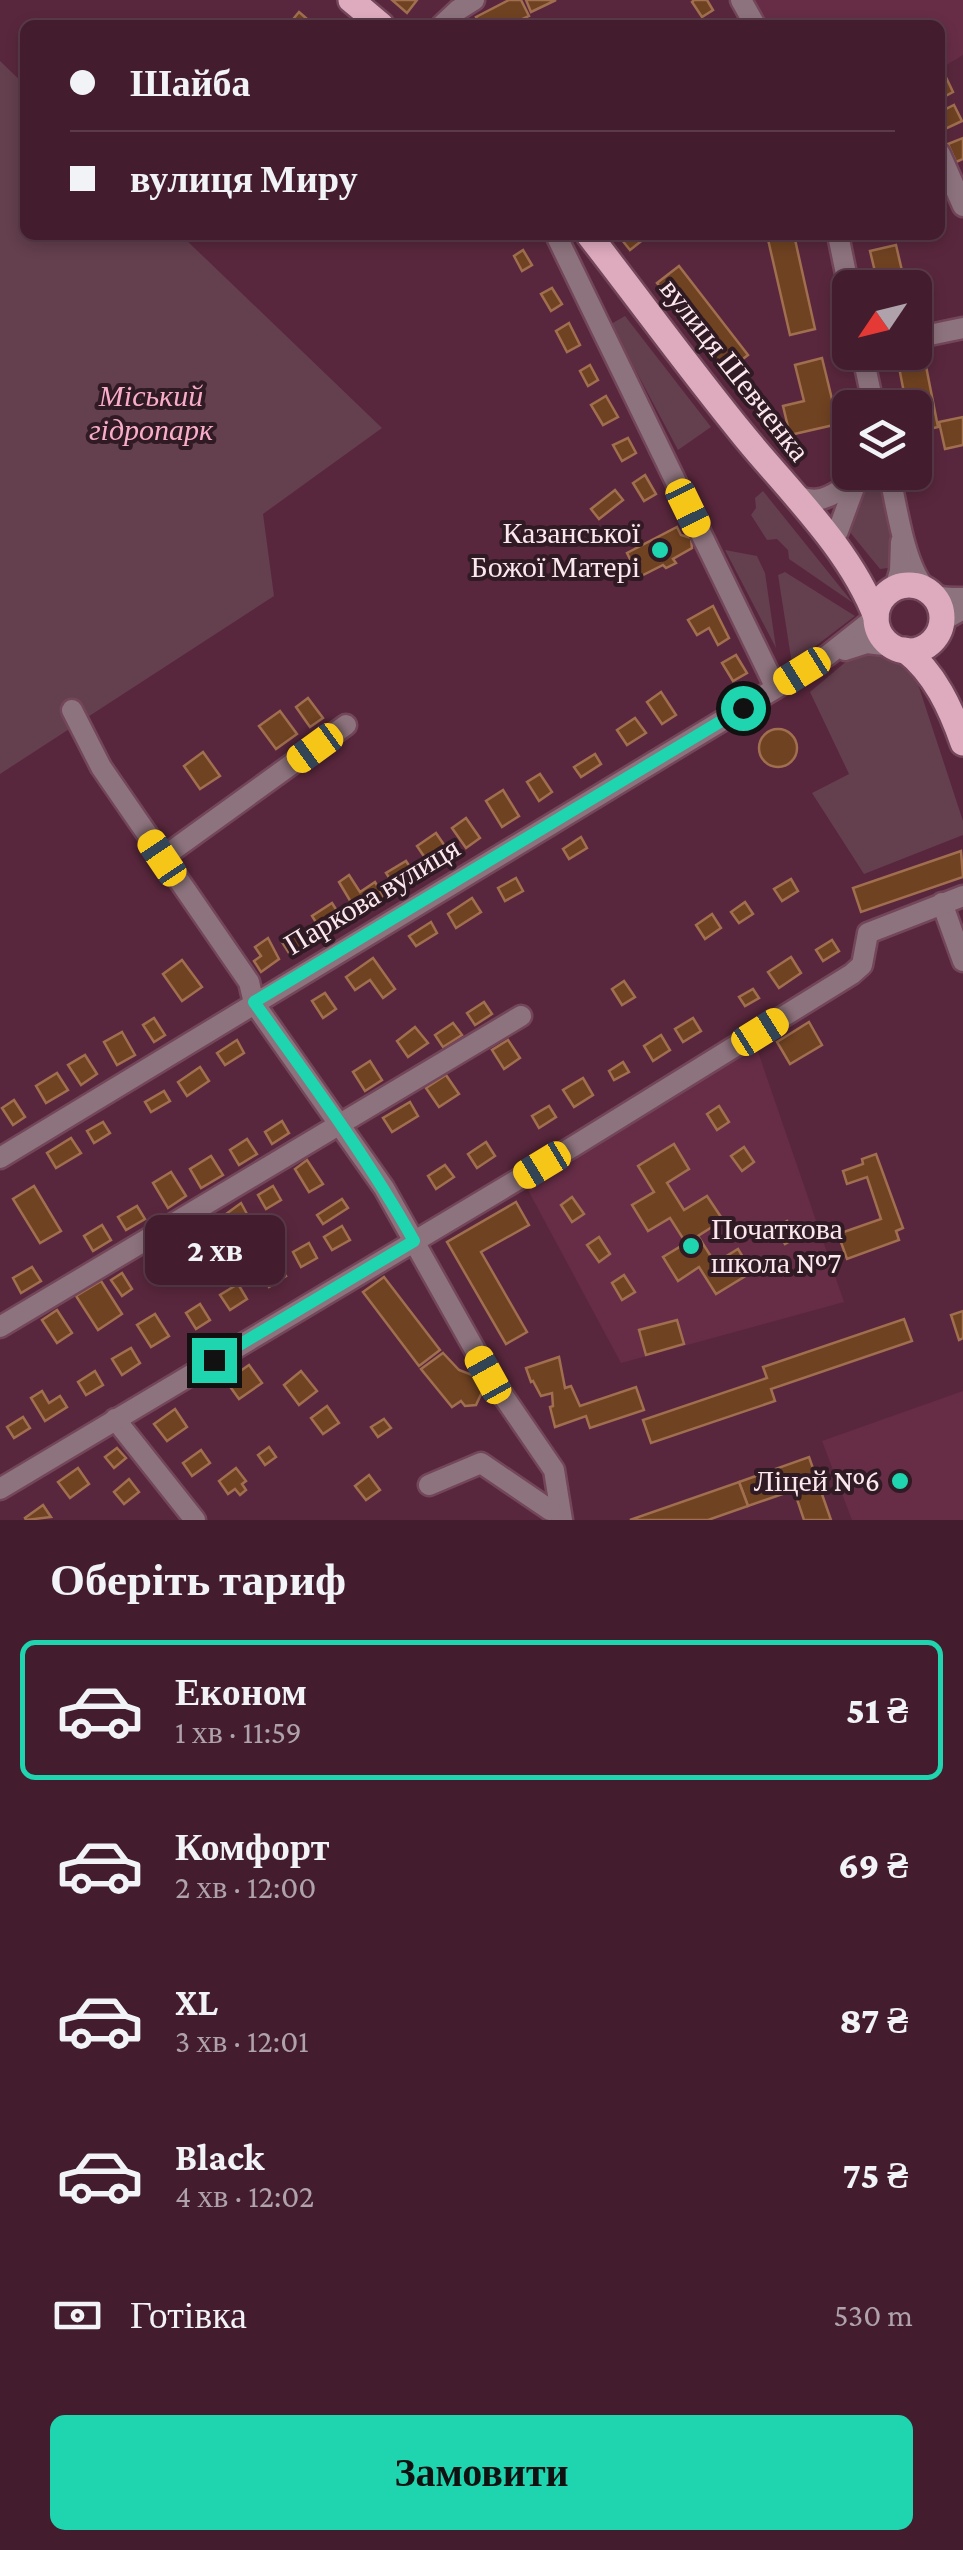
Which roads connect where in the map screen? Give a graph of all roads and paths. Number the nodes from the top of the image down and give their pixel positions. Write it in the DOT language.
graph roads {
  1 [pos="352,0"];
  2 [pos="474,0"];
  3 [pos="375,20"];
  4 [pos="447,20"];
  5 [pos="945,165"];
  6 [pos="963,206"];
  7 [pos="558,240"];
  8 [pos="593,240"];
  9 [pos="839,240"];
  10 [pos="845,270"];
  11 [pos="963,328"];
  12 [pos="932,334"];
  13 [pos="836,490"];
  14 [pos="853,490"];
  15 [pos="893,490"];
  16 [pos="789,492"];
  17 [pos="900,525"];
  18 [pos="831,542"];
  19 [pos="895,588"];
  20 [pos="926,590"];
  21 [pos="963,598"];
  22 [pos="963,609"];
  23 [pos="876,617"];
  24 [pos="940,629"];
  25 [pos="898,648"];
  26 [pos="828,655"];
  27 [pos="776,688"];
  28 [pos="72,710"];
  29 [pos="954,719"];
  30 [pos="346,726"];
  31 [pos="963,744"];
  32 [pos="162,858"];
  33 [pos="953,900"];
  34 [pos="963,961"];
  35 [pos="254,1002"];
  36 [pos="521,1016"];
  37 [pos="341,1123"];
  38 [pos="0,1158"];
  39 [pos="414,1241"];
  40 [pos="0,1327"];
  41 [pos="115,1419"];
  42 [pos="429,1485"];
  43 [pos="0,1489"];
  44 [pos="554,1514"];
  45 [pos="196,1520"];
  1 -- 3 [label="main road"];
  2 -- 4 [label="street"];
  5 -- 6 [label="street"];
  7 -- 27 [label="street"];
  8 -- 16 [label="main road, вулиця Шевченка"];
  9 -- 10 [label="street"];
  11 -- 12 [label="street"];
  13 -- 16 [label="street"];
  14 -- 18 [label="street"];
  15 -- 17 [label="street"];
  16 -- 18 [label="main road, вулиця Шевченка"];
  17 -- 19 [label="street"];
  17 -- 20 [label="street"];
  18 -- 19 [label="main road, вулиця Шевченка"];
  18 -- 23 [label="main road, вулиця Шевченка"];
  19 -- 20 [label="main road"];
  19 -- 23 [label="main road"];
  20 -- 21 [label="street"];
  20 -- 24 [label="main road"];
  22 -- 24 [label="street"];
  23 -- 25 [label="main road"];
  23 -- 26 [label="street"];
  24 -- 25 [label="main road"];
  24 -- 29 [label="main road"];
  25 -- 26 [label="street"];
  25 -- 29 [label="main road"];
  26 -- 27 [label="street, Паркова вулиця"];
  27 -- 35 [label="street, Паркова вулиця"];
  28 -- 32 [label="street"];
  29 -- 31 [label="main road"];
  30 -- 32 [label="street"];
  32 -- 35 [label="street"];
  33 -- 34 [label="street"];
  33 -- 39 [label="street"];
  35 -- 37 [label="street"];
  35 -- 38 [label="street, Паркова вулиця"];
  36 -- 37 [label="street"];
  37 -- 39 [label="street"];
  37 -- 40 [label="street"];
  39 -- 41 [label="street"];
  39 -- 44 [label="street"];
  41 -- 43 [label="street"];
  41 -- 45 [label="street"];
  42 -- 44 [label="street"];
}
